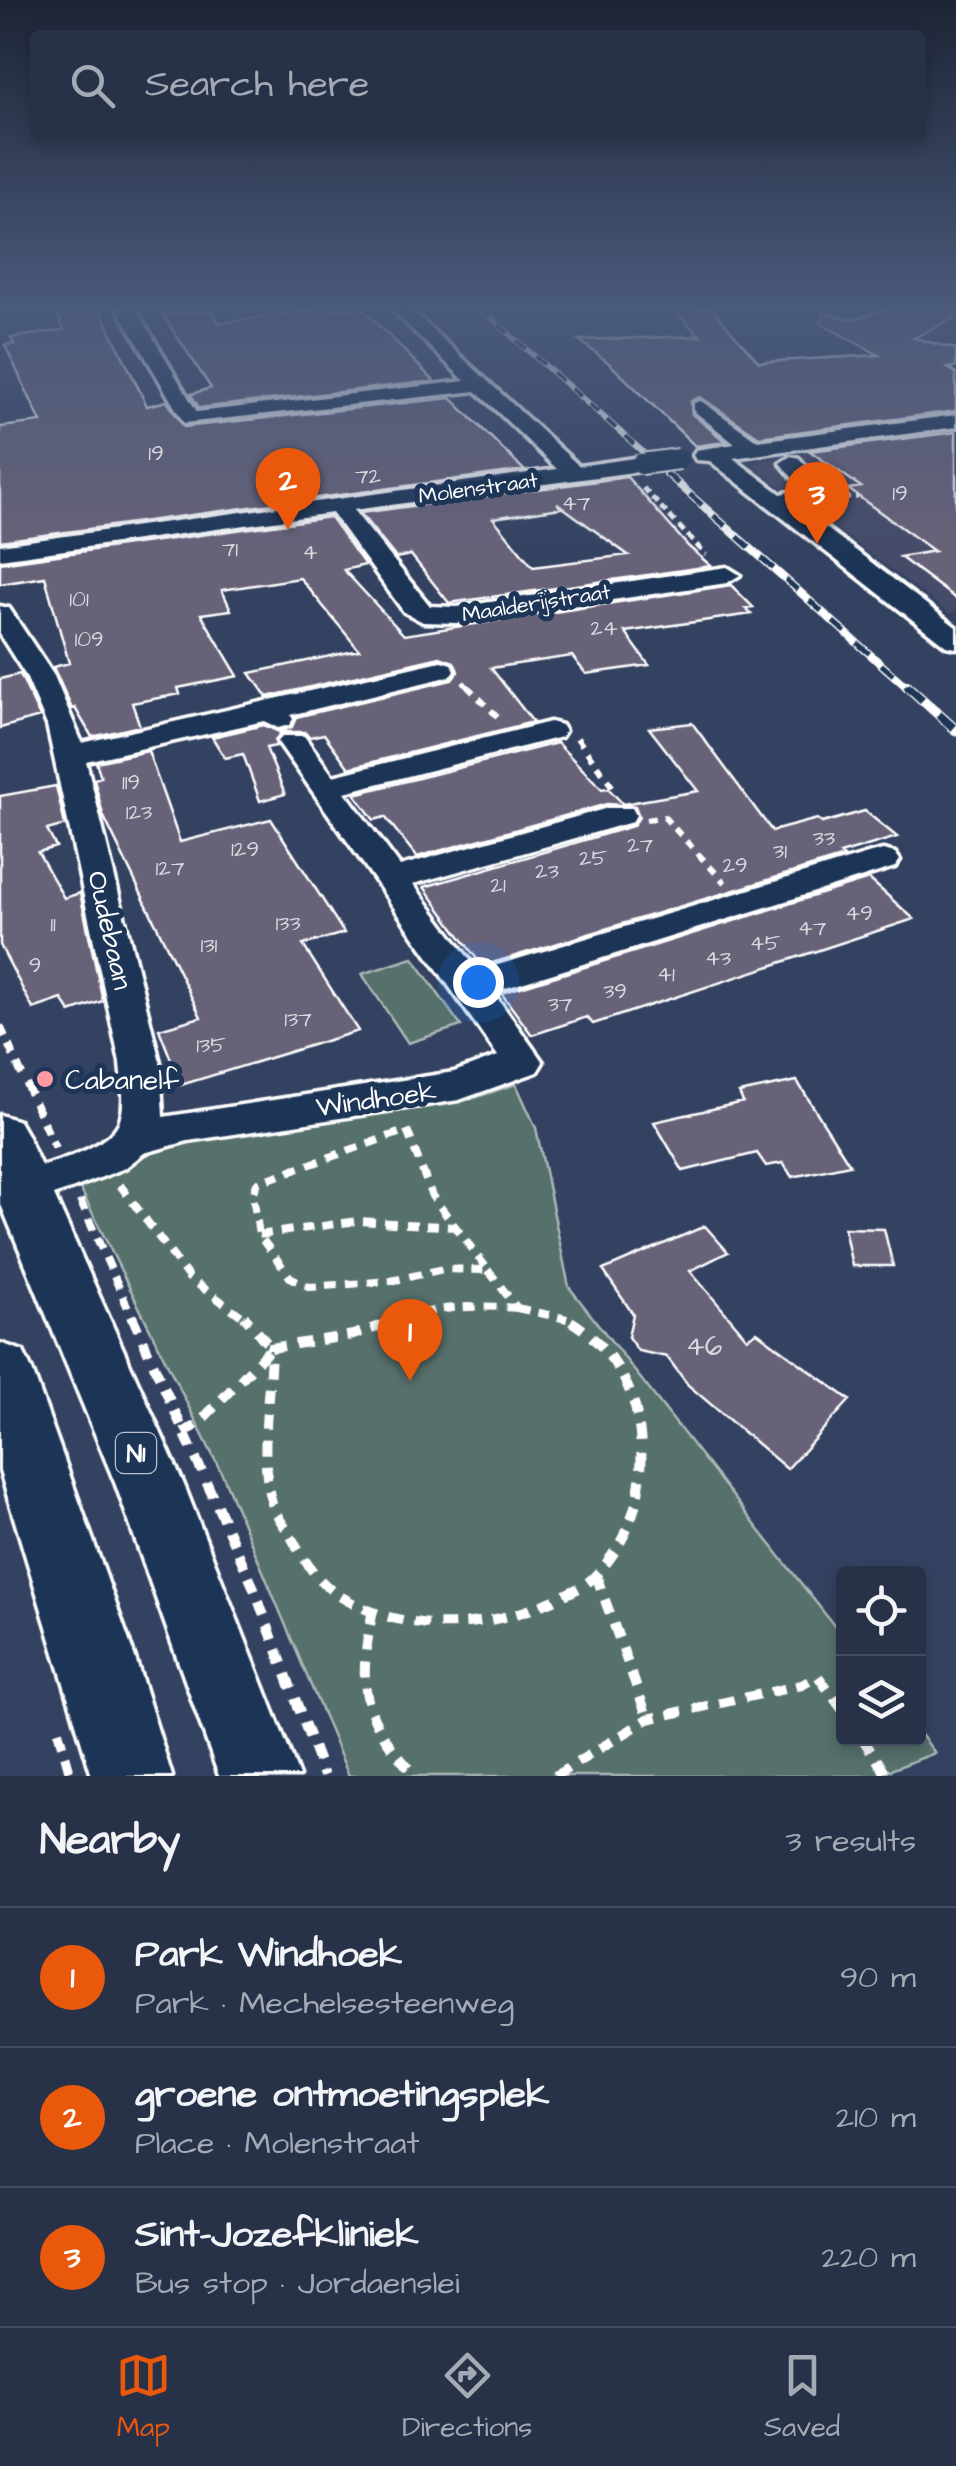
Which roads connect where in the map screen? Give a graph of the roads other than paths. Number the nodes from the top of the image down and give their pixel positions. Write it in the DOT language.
graph roads {
  1 [pos="175,392"];
  2 [pos="422,392"];
  3 [pos="487,392"];
  4 [pos="701,408"];
  5 [pos="956,421"];
  6 [pos="892,430"];
  7 [pos="956,436"];
  8 [pos="754,449"];
  9 [pos="715,454"];
  10 [pos="791,462"];
  11 [pos="574,474"];
  12 [pos="816,496"];
  13 [pos="851,496"];
  14 [pos="776,502"];
  15 [pos="338,506"];
  16 [pos="0,552"];
  17 [pos="727,576"];
  18 [pos="0,614"];
  19 [pos="956,640"];
  20 [pos="441,670"];
  21 [pos="280,724"];
  22 [pos="550,731"];
  23 [pos="70,755"];
  24 [pos="326,787"];
  25 [pos="626,811"];
  26 [pos="883,860"];
  27 [pos="392,879"];
  28 [pos="468,987"];
  29 [pos="65,1159"];
  30 [pos="0,1370"];
  31 [pos="132,1776"];
  32 [pos="259,1776"];
  1 -- 2 [label="street"];
  3 -- 11 [label="street"];
  4 -- 8 [label="street"];
  5 -- 6 [label="street, Molenstraat"];
  6 -- 7 [label="street"];
  6 -- 8 [label="street, Molenstraat"];
  8 -- 9 [label="street, Molenstraat"];
  9 -- 11 [label="street, Molenstraat, bridge"];
  9 -- 14 [label="street"];
  10 -- 12 [label="street"];
  11 -- 15 [label="street, Molenstraat"];
  12 -- 13 [label="street"];
  12 -- 14 [label="street"];
  14 -- 19 [label="street"];
  15 -- 16 [label="street, Molenstraat"];
  15 -- 17 [label="street, Maalderijstraat"];
  18 -- 23 [label="street, Oudebaan"];
  20 -- 21 [label="street"];
  21 -- 23 [label="street"];
  21 -- 24 [label="street, Windhoek"];
  22 -- 24 [label="street"];
  23 -- 29 [label="street, Oudebaan"];
  24 -- 27 [label="street, Windhoek"];
  25 -- 27 [label="street"];
  26 -- 28 [label="street"];
  27 -- 28 [label="street, Windhoek"];
  28 -- 29 [label="street, Windhoek"];
  29 -- 32 [label="main road, N1"];
  30 -- 31 [label="main road"];
}
